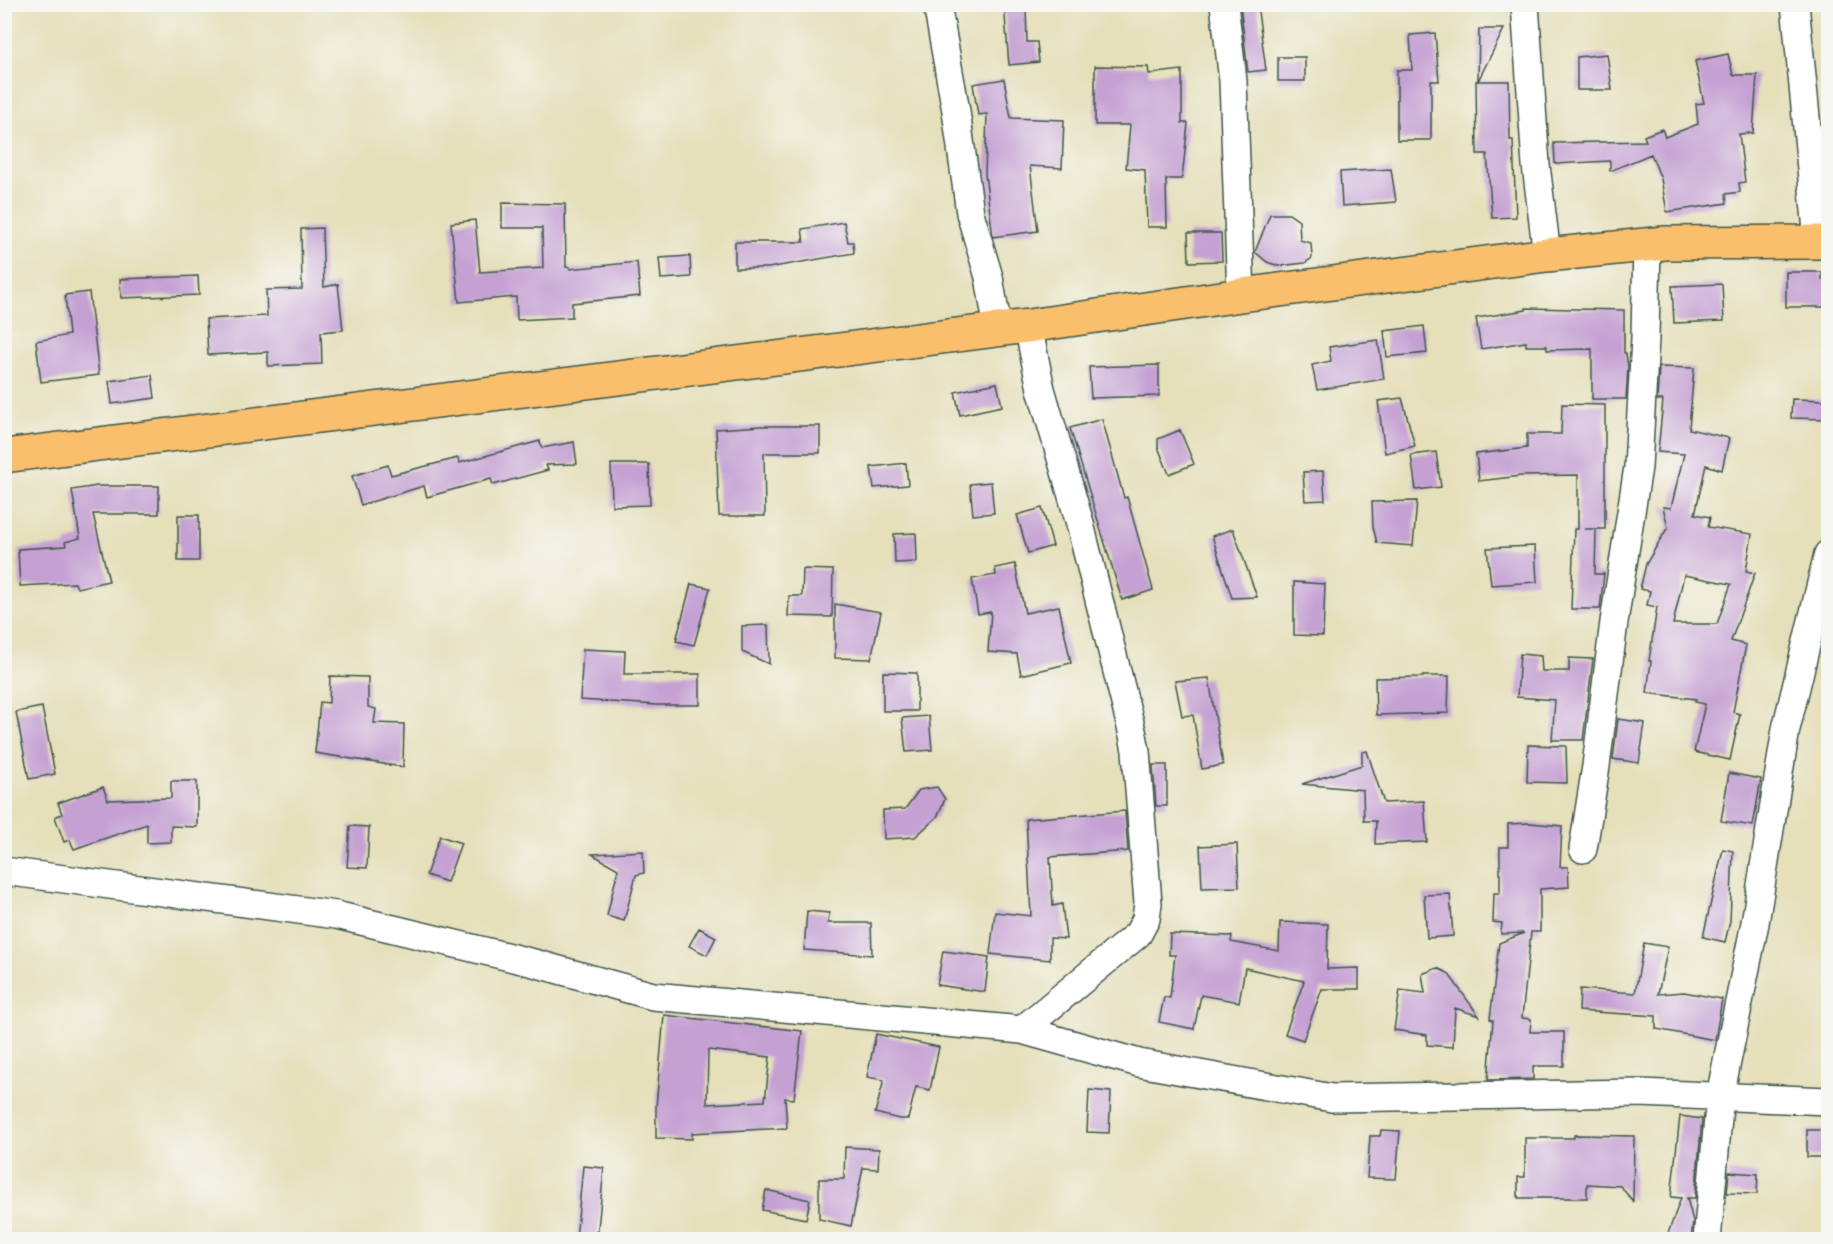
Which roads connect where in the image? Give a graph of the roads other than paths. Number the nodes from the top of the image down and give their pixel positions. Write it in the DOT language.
graph roads {
  1 [pos="937,4"];
  2 [pos="1224,4"];
  3 [pos="1525,4"];
  4 [pos="1794,4"];
  5 [pos="1823,242"];
  6 [pos="1647,245"];
  7 [pos="1547,255"];
  8 [pos="1241,296"];
  9 [pos="1013,328"];
  10 [pos="4,456"];
  11 [pos="1828,554"];
  12 [pos="1583,849"];
  13 [pos="4,871"];
  14 [pos="1022,1030"];
  15 [pos="1720,1096"];
  16 [pos="1828,1101"];
  17 [pos="1707,1239"];
  1 -- 9 [label="street"];
  2 -- 8 [label="street"];
  3 -- 7 [label="street"];
  4 -- 5 [label="street"];
  5 -- 6 [label="main road"];
  6 -- 7 [label="main road"];
  6 -- 12 [label="street"];
  7 -- 8 [label="main road"];
  8 -- 9 [label="main road"];
  9 -- 10 [label="main road"];
  9 -- 14 [label="street"];
  11 -- 15 [label="street"];
  13 -- 14 [label="street"];
  14 -- 15 [label="street"];
  15 -- 16 [label="street"];
  15 -- 17 [label="street"];
}
